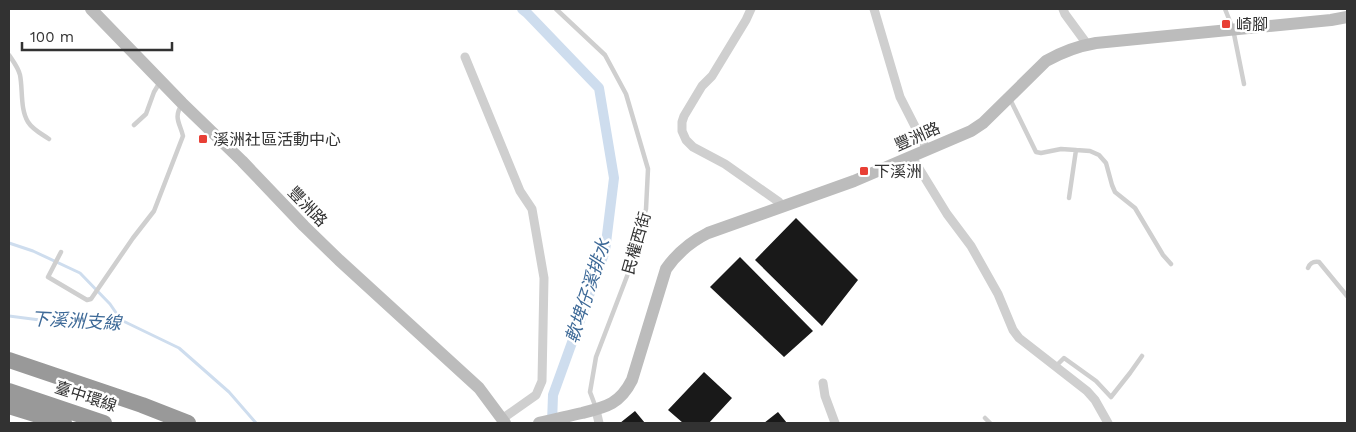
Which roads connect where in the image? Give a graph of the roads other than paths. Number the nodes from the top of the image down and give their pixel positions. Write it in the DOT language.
graph roads {
  1 [pos="91,9"];
  2 [pos="556,9"];
  3 [pos="751,9"];
  4 [pos="874,9"];
  5 [pos="1063,9"];
  6 [pos="1225,9"];
  7 [pos="1347,17"];
  8 [pos="1233,29"];
  9 [pos="1087,44"];
  10 [pos="9,55"];
  11 [pos="465,57"];
  12 [pos="161,80"];
  13 [pos="1244,84"];
  14 [pos="1009,98"];
  15 [pos="182,103"];
  16 [pos="134,125"];
  17 [pos="49,139"];
  18 [pos="927,150"];
  19 [pos="1076,150"];
  20 [pos="912,157"];
  21 [pos="1070,198"];
  22 [pos="781,207"];
  23 [pos="61,252"];
  24 [pos="1171,264"];
  25 [pos="1308,268"];
  26 [pos="1347,296"];
  27 [pos="1142,356"];
  28 [pos="9,360"];
  29 [pos="9,366"];
  30 [pos="1055,367"];
  31 [pos="9,370"];
  32 [pos="823,383"];
  33 [pos="9,391"];
  34 [pos="9,406"];
  35 [pos="592,410"];
  36 [pos="985,418"];
  37 [pos="504,421"];
  38 [pos="64,423"];
  39 [pos="104,423"];
  40 [pos="162,423"];
  41 [pos="178,423"];
  42 [pos="188,423"];
  43 [pos="540,423"];
  44 [pos="599,423"];
  45 [pos="835,423"];
  46 [pos="990,423"];
  47 [pos="1108,423"];
  1 -- 12 [label="street, 豐洲路"];
  2 -- 35 [label="lane, 民權西街"];
  3 -- 22 [label="street"];
  4 -- 18 [label="street"];
  5 -- 9 [label="street"];
  6 -- 8 [label="lane"];
  7 -- 8 [label="street, 豐洲路"];
  8 -- 9 [label="street, 豐洲路"];
  8 -- 13 [label="lane"];
  9 -- 14 [label="street, 豐洲路"];
  10 -- 17 [label="lane"];
  11 -- 37 [label="street"];
  12 -- 15 [label="street, 豐洲路"];
  12 -- 16 [label="lane"];
  14 -- 18 [label="street, 豐洲路"];
  14 -- 19 [label="lane"];
  15 -- 23 [label="lane"];
  15 -- 37 [label="street, 豐洲路"];
  18 -- 20 [label="street, 豐洲路"];
  19 -- 21 [label="lane"];
  19 -- 24 [label="lane"];
  20 -- 22 [label="street, 豐洲路"];
  20 -- 30 [label="street"];
  22 -- 35 [label="street, 豐洲路"];
  25 -- 26 [label="lane"];
  27 -- 30 [label="lane"];
  28 -- 42 [label="highway"];
  29 -- 41 [label="street"];
  30 -- 47 [label="street"];
  31 -- 40 [label="highway, 臺中環線"];
  32 -- 45 [label="street"];
  33 -- 39 [label="highway, 臺中環線"];
  34 -- 38 [label="highway"];
  35 -- 43 [label="street, 豐洲路"];
  35 -- 44 [label="street"];
  36 -- 46 [label="lane"];
}
